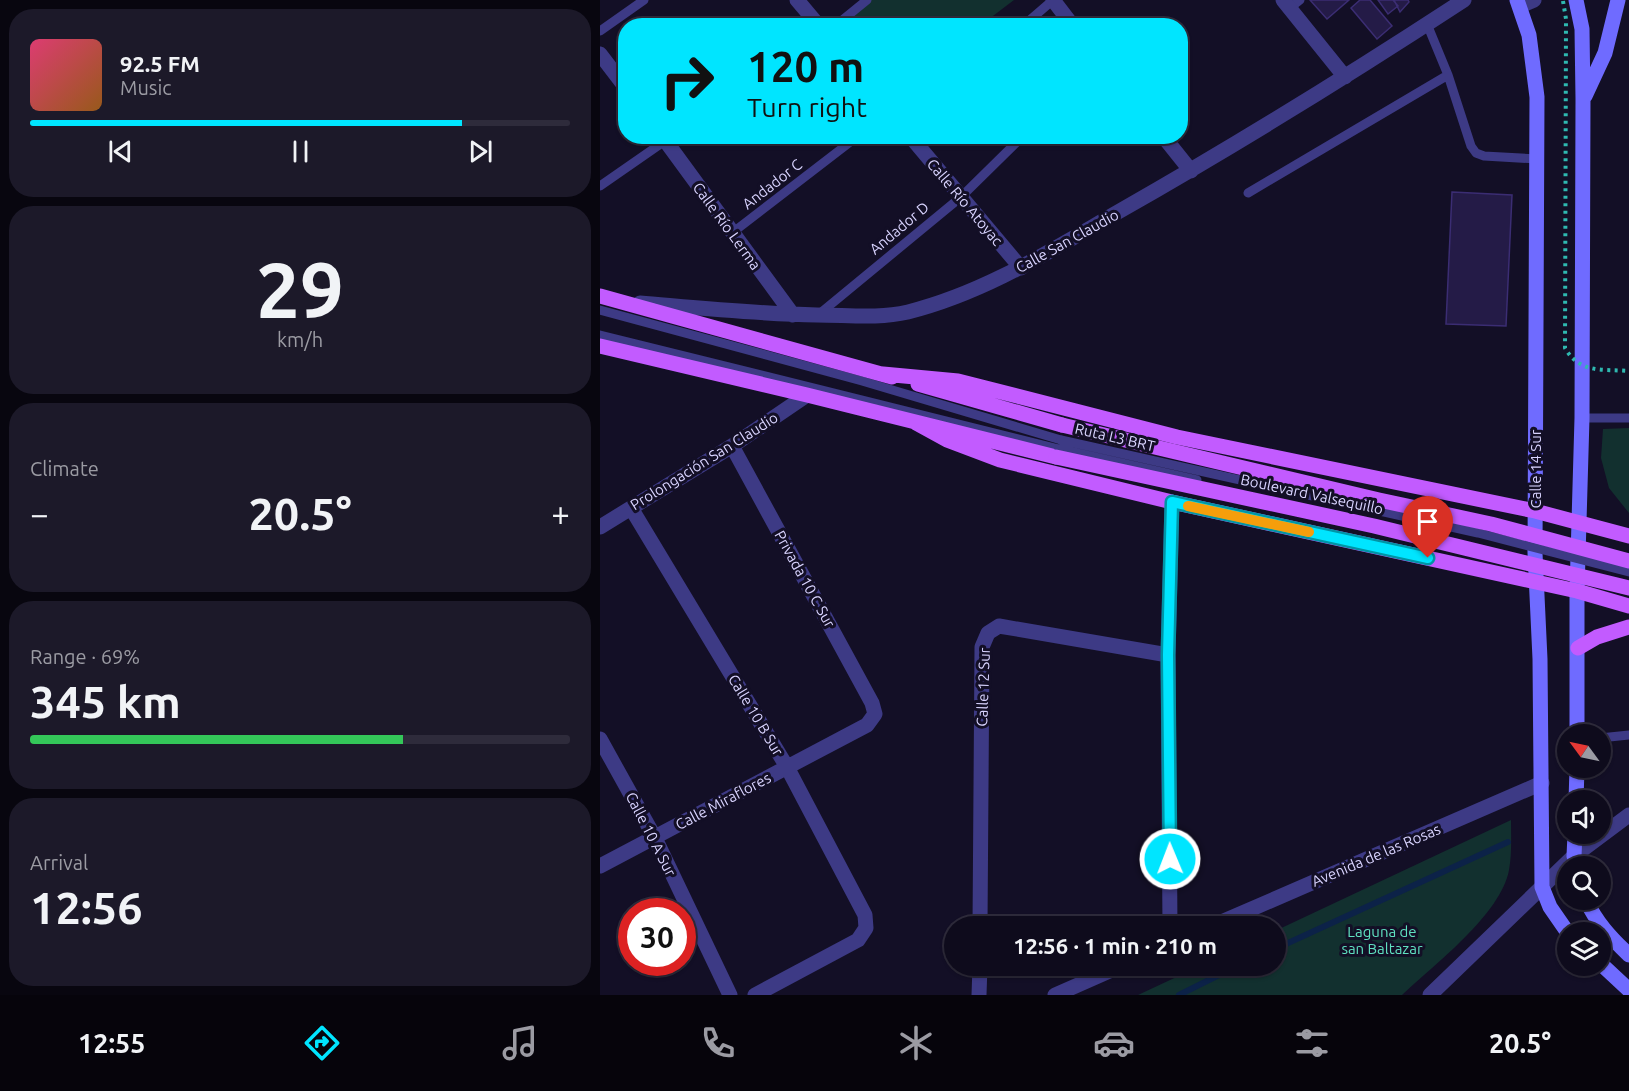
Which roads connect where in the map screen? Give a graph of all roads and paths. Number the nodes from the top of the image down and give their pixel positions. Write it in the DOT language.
graph roads {
  1 [pos="644,0"];
  2 [pos="797,0"];
  3 [pos="867,0"];
  4 [pos="1053,0"];
  5 [pos="1464,0"];
  6 [pos="1618,0"];
  7 [pos="1570,1"];
  8 [pos="1524,2"];
  9 [pos="1291,3"];
  10 [pos="618,18"];
  11 [pos="618,18"];
  12 [pos="812,18"];
  13 [pos="844,18"];
  14 [pos="1032,18"];
  15 [pos="1067,18"];
  16 [pos="1427,24"];
  17 [pos="600,31"];
  18 [pos="600,54"];
  19 [pos="1448,75"];
  20 [pos="1345,77"];
  21 [pos="618,78"];
  22 [pos="1583,99"];
  23 [pos="658,144"];
  24 [pos="670,144"];
  25 [pos="848,144"];
  26 [pos="917,144"];
  27 [pos="1015,144"];
  28 [pos="1169,144"];
  29 [pos="1537,159"];
  30 [pos="1191,171"];
  31 [pos="600,186"];
  32 [pos="1248,194"];
  33 [pos="961,197"];
  34 [pos="732,233"];
  35 [pos="1021,268"];
  36 [pos="600,296"];
  37 [pos="620,301"];
  38 [pos="600,310"];
  39 [pos="793,315"];
  40 [pos="818,315"];
  41 [pos="600,334"];
  42 [pos="600,346"];
  43 [pos="1629,371"];
  44 [pos="884,374"];
  45 [pos="807,395"];
  46 [pos="1582,418"];
  47 [pos="1629,418"];
  48 [pos="916,423"];
  49 [pos="1059,443"];
  50 [pos="732,446"];
  51 [pos="1466,497"];
  52 [pos="1172,502"];
  53 [pos="631,508"];
  54 [pos="1535,511"];
  55 [pos="1579,522"];
  56 [pos="600,527"];
  57 [pos="1629,536"];
  58 [pos="1626,558"];
  59 [pos="1451,563"];
  60 [pos="1629,572"];
  61 [pos="1536,582"];
  62 [pos="1629,589"];
  63 [pos="1577,591"];
  64 [pos="1629,606"];
  65 [pos="1629,627"];
  66 [pos="1578,648"];
  67 [pos="1168,655"];
  68 [pos="875,714"];
  69 [pos="1577,724"];
  70 [pos="1629,735"];
  71 [pos="1611,737"];
  72 [pos="600,739"];
  73 [pos="787,767"];
  74 [pos="1542,783"];
  75 [pos="1629,815"];
  76 [pos="655,838"];
  77 [pos="1583,856"];
  78 [pos="600,866"];
  79 [pos="1557,876"];
  80 [pos="1542,887"];
  81 [pos="1590,910"];
  82 [pos="980,916"];
  83 [pos="1170,916"];
  84 [pos="1235,916"];
  85 [pos="1560,922"];
  86 [pos="1629,955"];
  87 [pos="1611,973"];
  88 [pos="980,976"];
  89 [pos="1098,976"];
  90 [pos="1629,990"];
  91 [pos="730,995"];
  92 [pos="754,995"];
  93 [pos="979,995"];
  94 [pos="1055,995"];
  95 [pos="1430,995"];
  1 -- 11 [label="lane"];
  2 -- 12 [label="street"];
  3 -- 13 [label="lane"];
  4 -- 14 [label="lane"];
  4 -- 15 [label="street"];
  5 -- 16 [label="street, Calle San Claudio"];
  6 -- 22 [label="main road"];
  7 -- 22 [label="main road"];
  7 -- 43 [label="path, bridge"];
  8 -- 29 [label="main road, Calle 14 Sur"];
  9 -- 20 [label="street"];
  10 -- 17 [label="lane"];
  16 -- 19 [label="lane"];
  16 -- 20 [label="street, Calle San Claudio"];
  18 -- 21 [label="street"];
  19 -- 29 [label="lane"];
  19 -- 32 [label="lane"];
  20 -- 30 [label="street, Calle San Claudio"];
  22 -- 46 [label="main road"];
  23 -- 31 [label="lane"];
  24 -- 34 [label="street, Calle Río Lerma"];
  25 -- 34 [label="lane, Andador C"];
  26 -- 33 [label="street, Calle Río Atoyac"];
  27 -- 33 [label="lane, Andador D"];
  28 -- 30 [label="street"];
  29 -- 54 [label="main road, Calle 14 Sur"];
  30 -- 35 [label="street, Calle San Claudio"];
  33 -- 35 [label="street, Calle Río Atoyac"];
  33 -- 40 [label="lane, Andador D"];
  34 -- 39 [label="street, Calle Río Lerma"];
  35 -- 40 [label="street, Calle San Claudio"];
  36 -- 37 [label="main road"];
  37 -- 39 [label="street, Calle San Claudio"];
  37 -- 44 [label="main road"];
  38 -- 49 [label="lane, Ruta L3 BRT"];
  39 -- 40 [label="street, Calle San Claudio"];
  41 -- 49 [label="lane"];
  42 -- 45 [label="main road"];
  44 -- 49 [label="main road"];
  44 -- 51 [label="main road"];
  45 -- 48 [label="main road"];
  45 -- 50 [label="street, Prolongación San Claudio"];
  46 -- 47 [label="lane"];
  46 -- 55 [label="main road"];
  48 -- 49 [label="main road"];
  48 -- 52 [label="main road"];
  49 -- 58 [label="main road, Boulevard Valsequillo, bridge"];
  49 -- 60 [label="lane, Ruta L3 BRT, bridge"];
  49 -- 62 [label="main road, Boulevard Valsequillo, bridge"];
  50 -- 53 [label="street, Prolongación San Claudio"];
  50 -- 68 [label="street, Privada 10 C Sur"];
  51 -- 54 [label="main road"];
  51 -- 59 [label="main road"];
  52 -- 59 [label="main road"];
  52 -- 67 [label="street"];
  53 -- 56 [label="street, Prolongación San Claudio"];
  53 -- 73 [label="street, Calle 10 B Sur"];
  54 -- 55 [label="main road"];
  54 -- 61 [label="main road, Calle 14 Sur"];
  55 -- 57 [label="main road"];
  55 -- 63 [label="main road"];
  58 -- 62 [label="main road"];
  59 -- 61 [label="main road"];
  61 -- 63 [label="main road"];
  61 -- 74 [label="main road, Calle 14 Sur"];
  63 -- 64 [label="main road"];
  63 -- 66 [label="main road"];
  65 -- 66 [label="main road"];
  66 -- 69 [label="main road"];
  67 -- 82 [label="street, Calle 12 Sur"];
  67 -- 83 [label="street"];
  68 -- 73 [label="street, Calle Miraflores"];
  70 -- 71 [label="lane"];
  72 -- 76 [label="street, Calle 10 A Sur"];
  73 -- 76 [label="street, Calle Miraflores"];
  73 -- 92 [label="street, Calle 10 B Sur"];
  74 -- 80 [label="main road, Calle 14 Sur"];
  74 -- 84 [label="street, Avenida de las Rosas"];
  75 -- 77 [label="street"];
  76 -- 78 [label="street, Calle Miraflores"];
  76 -- 91 [label="street, Calle 10 A Sur"];
  79 -- 80 [label="street"];
  80 -- 85 [label="main road, Calle 14 Sur"];
  80 -- 95 [label="street"];
  81 -- 86 [label="main road"];
  87 -- 90 [label="main road"];
  88 -- 93 [label="street"];
  89 -- 94 [label="street"];
}
